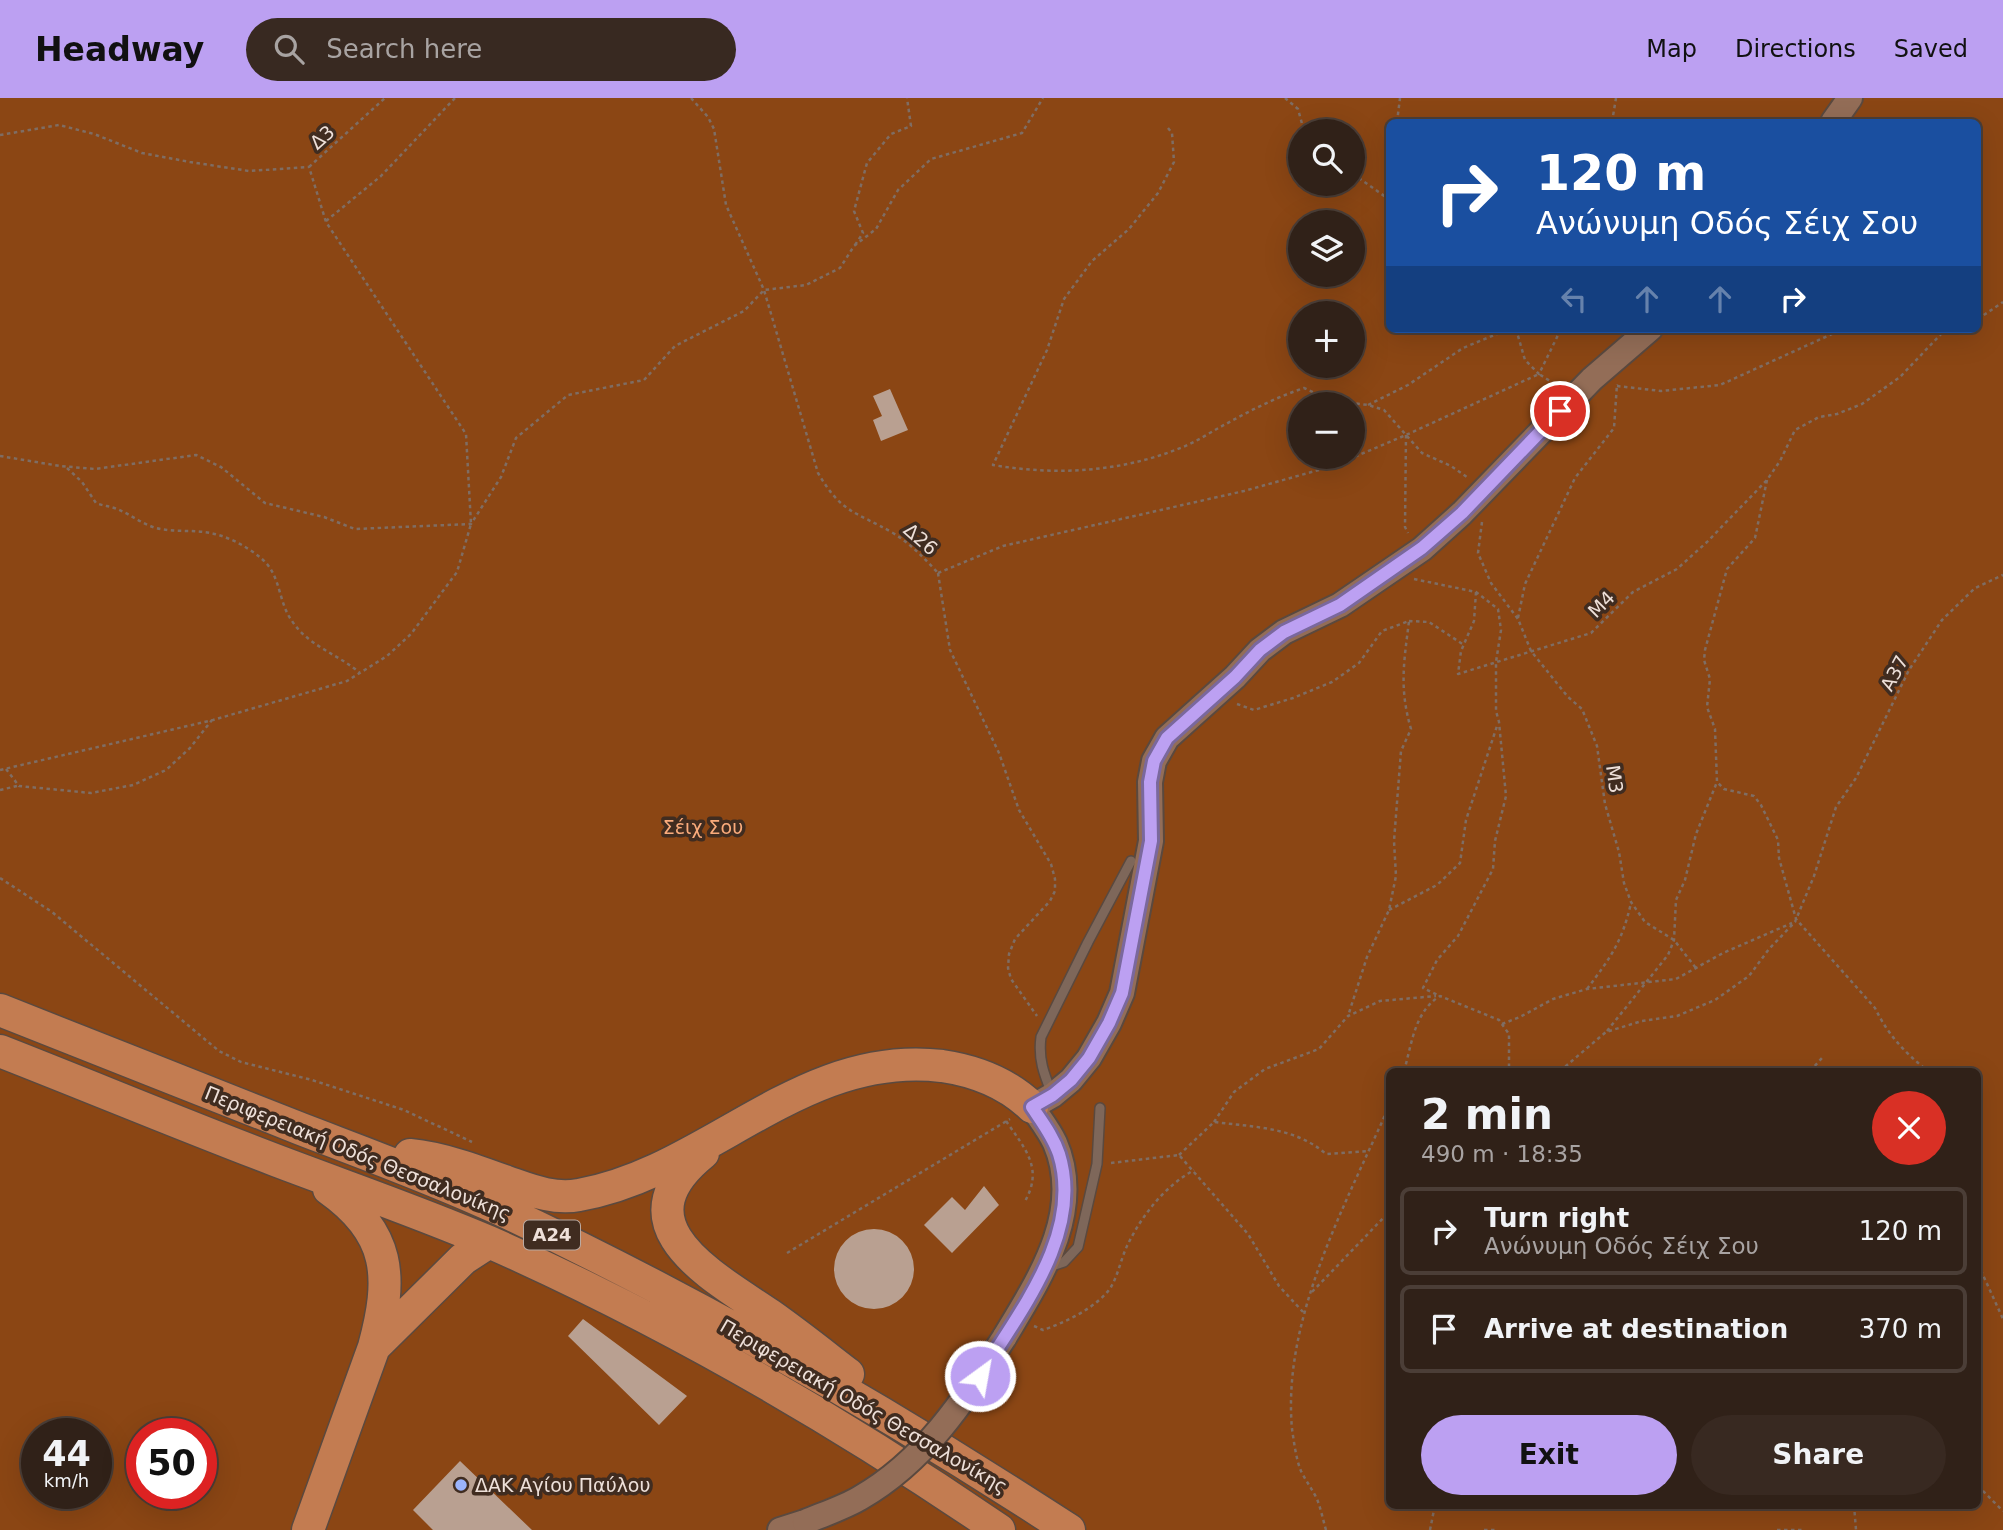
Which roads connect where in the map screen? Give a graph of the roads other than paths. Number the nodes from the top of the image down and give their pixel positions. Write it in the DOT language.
graph roads {
  1 [pos="1850,98"];
  2 [pos="1835,119"];
  3 [pos="1645,333"];
  4 [pos="1131,861"];
  5 [pos="0,1010"];
  6 [pos="0,1051"];
  7 [pos="1030,1108"];
  8 [pos="1100,1108"];
  9 [pos="736,1126"];
  10 [pos="216,1137"];
  11 [pos="363,1153"];
  12 [pos="489,1242"];
  13 [pos="1044,1269"];
  14 [pos="374,1347"];
  15 [pos="921,1436"];
  16 [pos="308,1530"];
  17 [pos="780,1530"];
  18 [pos="999,1530"];
  19 [pos="1069,1530"];
  1 -- 2 [label="street"];
  3 -- 7 [label="street"];
  4 -- 7 [label="lane"];
  5 -- 11 [label="highway, Περιφερειακή Οδός Θεσσαλονίκης / Α24"];
  6 -- 10 [label="highway, Περιφερειακή Οδός Θεσσαλονίκης / Α24"];
  7 -- 9 [label="highway"];
  7 -- 13 [label="street"];
  8 -- 13 [label="lane"];
  9 -- 11 [label="highway"];
  9 -- 15 [label="highway"];
  10 -- 12 [label="highway, Περιφερειακή Οδός Θεσσαλονίκης / Α24"];
  10 -- 14 [label="highway"];
  11 -- 15 [label="highway, Περιφερειακή Οδός Θεσσαλονίκης / Α24"];
  12 -- 14 [label="highway"];
  12 -- 18 [label="highway, Περιφερειακή Οδός Θεσσαλονίκης / Α24"];
  13 -- 17 [label="street, bridge"];
  14 -- 16 [label="highway"];
  15 -- 19 [label="highway, Περιφερειακή Οδός Θεσσαλονίκης / Α24"];
}
